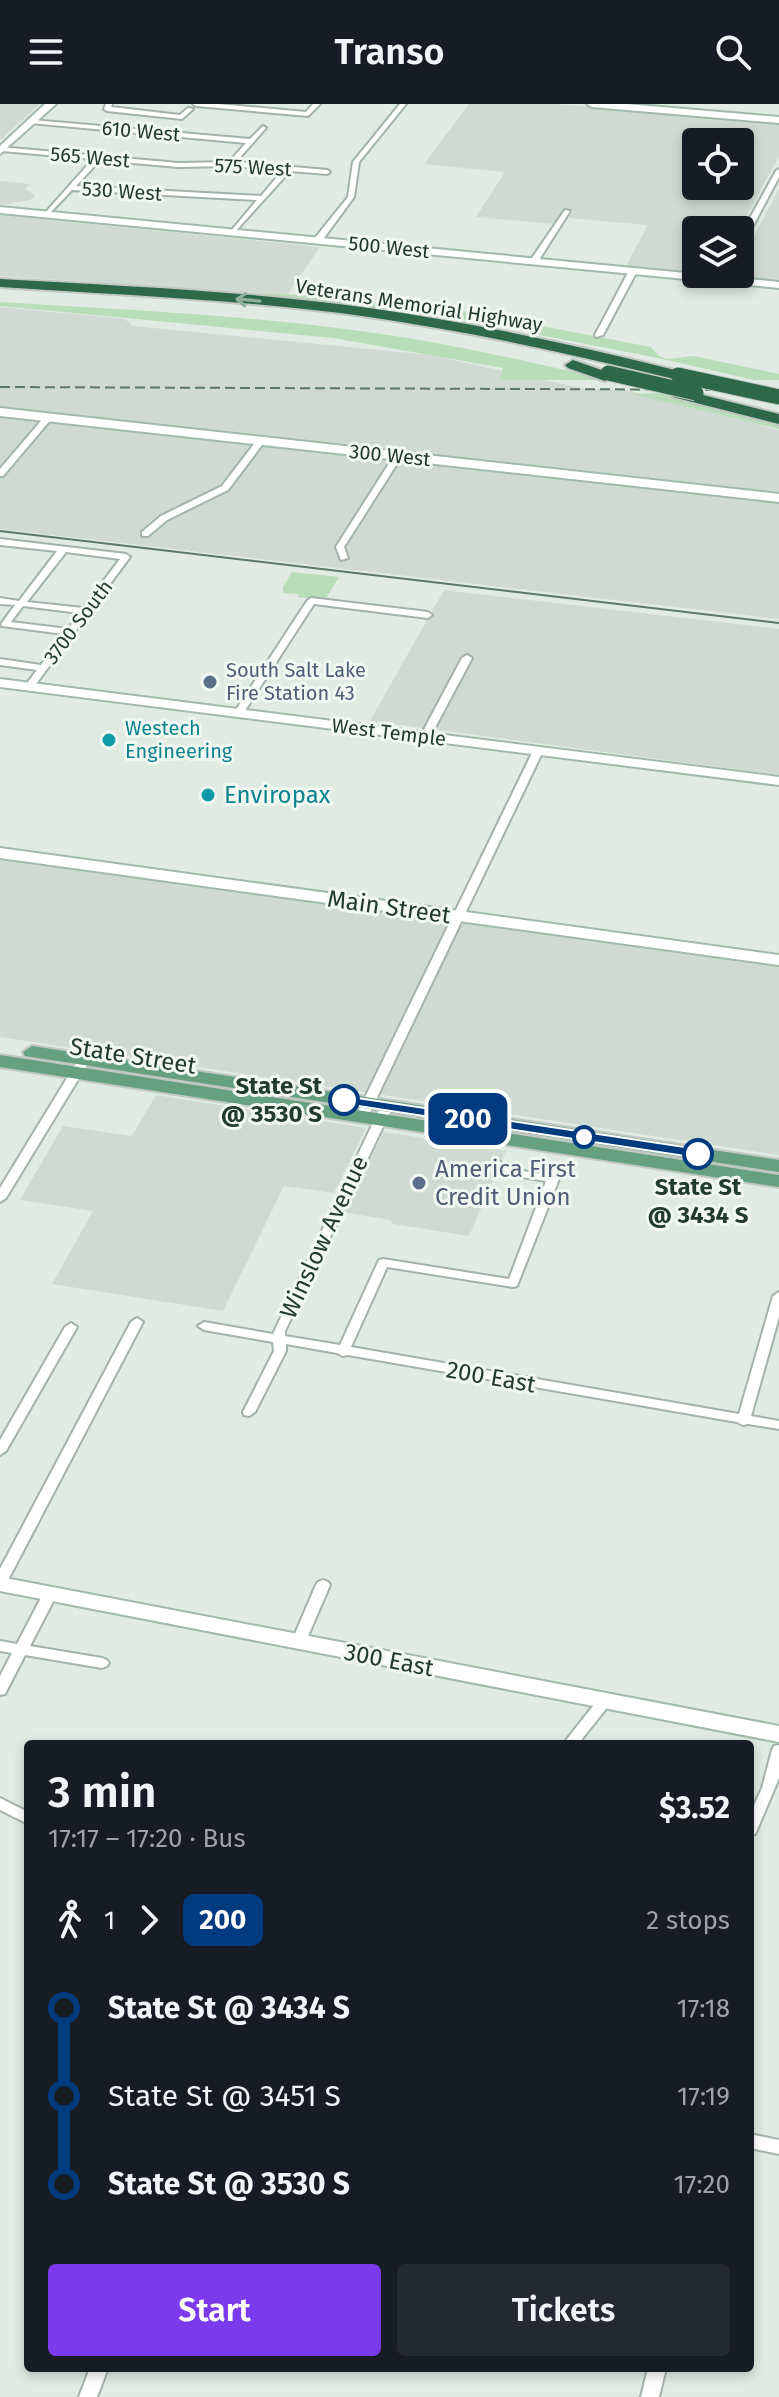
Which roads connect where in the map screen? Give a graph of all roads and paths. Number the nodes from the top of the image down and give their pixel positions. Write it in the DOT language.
graph roads {
  1 [pos="51,104"];
  2 [pos="109,104"];
  3 [pos="317,104"];
  4 [pos="403,104"];
  5 [pos="592,104"];
  6 [pos="193,106"];
  7 [pos="779,120"];
  8 [pos="32,122"];
  9 [pos="263,128"];
  10 [pos="251,141"];
  11 [pos="1,150"];
  12 [pos="98,158"];
  13 [pos="231,164"];
  14 [pos="178,165"];
  15 [pos="288,169"];
  16 [pos="779,171"];
  17 [pos="327,172"];
  18 [pos="69,188"];
  19 [pos="263,198"];
  20 [pos="0,210"];
  21 [pos="567,211"];
  22 [pos="47,214"];
  23 [pos="754,217"];
  24 [pos="233,232"];
  25 [pos="318,240"];
  26 [pos="534,261"];
  27 [pos="633,271"];
  28 [pos="682,274"];
  29 [pos="754,281"];
  30 [pos="0,283"];
  31 [pos="779,285"];
  32 [pos="0,296"];
  33 [pos="599,335"];
  34 [pos="684,374"];
  35 [pos="607,375"];
  36 [pos="779,390"];
  37 [pos="779,397"];
  38 [pos="779,410"];
  39 [pos="0,412"];
  40 [pos="49,417"];
  41 [pos="779,419"];
  42 [pos="261,441"];
  43 [pos="398,456"];
  44 [pos="0,474"];
  45 [pos="779,498"];
  46 [pos="145,534"];
  47 [pos="0,542"];
  48 [pos="63,550"];
  49 [pos="344,558"];
  50 [pos="0,601"];
  51 [pos="21,603"];
  52 [pos="86,611"];
  53 [pos="428,615"];
  54 [pos="70,632"];
  55 [pos="467,658"];
  56 [pos="0,662"];
  57 [pos="43,668"];
  58 [pos="0,683"];
  59 [pos="30,686"];
  60 [pos="239,713"];
  61 [pos="425,737"];
  62 [pos="538,751"];
  63 [pos="779,781"];
  64 [pos="0,853"];
  65 [pos="459,916"];
  66 [pos="779,960"];
  67 [pos="0,1048"];
  68 [pos="0,1061"];
  69 [pos="80,1067"];
  70 [pos="374,1112"];
  71 [pos="496,1163"];
  72 [pos="779,1166"];
  73 [pos="779,1181"];
  74 [pos="0,1198"];
  75 [pos="779,1296"];
  76 [pos="137,1322"];
  77 [pos="204,1326"];
  78 [pos="71,1327"];
  79 [pos="278,1339"];
  80 [pos="343,1352"];
  81 [pos="249,1412"];
  82 [pos="743,1421"];
  83 [pos="779,1425"];
  84 [pos="0,1451"];
  85 [pos="0,1583"];
  86 [pos="323,1585"];
  87 [pos="50,1594"];
  88 [pos="298,1643"];
  89 [pos="0,1646"];
  90 [pos="21,1649"];
  91 [pos="102,1663"];
  92 [pos="0,1690"];
  93 [pos="606,1700"];
  94 [pos="779,1734"];
  95 [pos="573,1740"];
  96 [pos="779,1750"];
  97 [pos="0,1803"];
  98 [pos="24,1817"];
  99 [pos="754,1821"];
  100 [pos="754,2142"];
  101 [pos="779,2147"];
  102 [pos="97,2372"];
  103 [pos="656,2372"];
  104 [pos="88,2397"];
  105 [pos="650,2397"];
  1 -- 8 [label="street"];
  2 -- 6 [label="street"];
  3 -- 6 [label="street"];
  4 -- 25 [label="street"];
  5 -- 7 [label="street"];
  8 -- 10 [label="street, 610 West"];
  8 -- 11 [label="street"];
  9 -- 10 [label="street"];
  10 -- 13 [label="street"];
  11 -- 12 [label="street, 565 West"];
  12 -- 14 [label="street, 565 West"];
  12 -- 18 [label="street"];
  13 -- 14 [label="street, 575 West"];
  13 -- 15 [label="street, 575 West"];
  15 -- 17 [label="street, 575 West"];
  15 -- 19 [label="street"];
  16 -- 23 [label="street"];
  18 -- 19 [label="street, 530 West"];
  18 -- 22 [label="street"];
  19 -- 24 [label="street"];
  20 -- 22 [label="street, 500 West"];
  21 -- 26 [label="street"];
  22 -- 24 [label="street, 500 West"];
  24 -- 25 [label="street, 500 West"];
  25 -- 26 [label="street, 500 West"];
  26 -- 27 [label="street, 500 West"];
  27 -- 28 [label="street, 500 West"];
  27 -- 33 [label="street"];
  29 -- 31 [label="street, 500 West"];
  34 -- 30 [label="highway, Veterans Memorial Highway, one-way"];
  32 -- 35 [label="highway, Veterans Memorial Highway"];
  34 -- 36 [label="highway, bridge"];
  34 -- 37 [label="highway, Veterans Memorial Highway, bridge"];
  35 -- 38 [label="highway, bridge"];
  35 -- 41 [label="highway, bridge"];
  39 -- 40 [label="street, 300 West"];
  40 -- 42 [label="street, 300 West"];
  40 -- 44 [label="street"];
  42 -- 43 [label="street, 300 West"];
  42 -- 46 [label="street"];
  43 -- 45 [label="street, 300 West"];
  43 -- 49 [label="street"];
  47 -- 48 [label="street"];
  48 -- 51 [label="street"];
  48 -- 52 [label="street, 3700 South"];
  50 -- 51 [label="street"];
  51 -- 52 [label="street"];
  51 -- 54 [label="street"];
  52 -- 54 [label="street, 3700 South"];
  53 -- 60 [label="street"];
  54 -- 57 [label="street, 3700 South"];
  55 -- 61 [label="street"];
  56 -- 57 [label="street"];
  57 -- 59 [label="street, 3700 South"];
  58 -- 59 [label="street, West Temple"];
  59 -- 60 [label="street, West Temple"];
  60 -- 61 [label="street, West Temple"];
  61 -- 62 [label="street, West Temple"];
  62 -- 63 [label="street, West Temple"];
  62 -- 65 [label="street, Winslow Avenue"];
  64 -- 65 [label="street, Main Street"];
  65 -- 66 [label="street, Main Street"];
  65 -- 70 [label="street, Winslow Avenue"];
  67 -- 69 [label="main road, State Street"];
  68 -- 69 [label="main road, State Street"];
  69 -- 70 [label="main road, State Street"];
  69 -- 74 [label="street"];
  70 -- 72 [label="main road, State Street"];
  70 -- 73 [label="main road, State Street"];
  70 -- 79 [label="street, Winslow Avenue"];
  71 -- 80 [label="street"];
  75 -- 82 [label="street"];
  76 -- 85 [label="street"];
  77 -- 79 [label="street, 200 East"];
  78 -- 84 [label="street"];
  79 -- 80 [label="street, 200 East"];
  79 -- 81 [label="street, Winslow Avenue"];
  80 -- 82 [label="street, 200 East"];
  82 -- 83 [label="street, 200 East"];
  85 -- 87 [label="street, 300 East"];
  86 -- 88 [label="street"];
  87 -- 88 [label="street, 300 East"];
  87 -- 90 [label="street"];
  88 -- 93 [label="street, 300 East"];
  89 -- 90 [label="street"];
  90 -- 91 [label="street"];
  90 -- 92 [label="street"];
  93 -- 94 [label="street, 300 East"];
  93 -- 95 [label="street"];
  96 -- 99 [label="street"];
  97 -- 98 [label="street"];
  100 -- 101 [label="street"];
  102 -- 104 [label="street"];
  103 -- 105 [label="street"];
}
